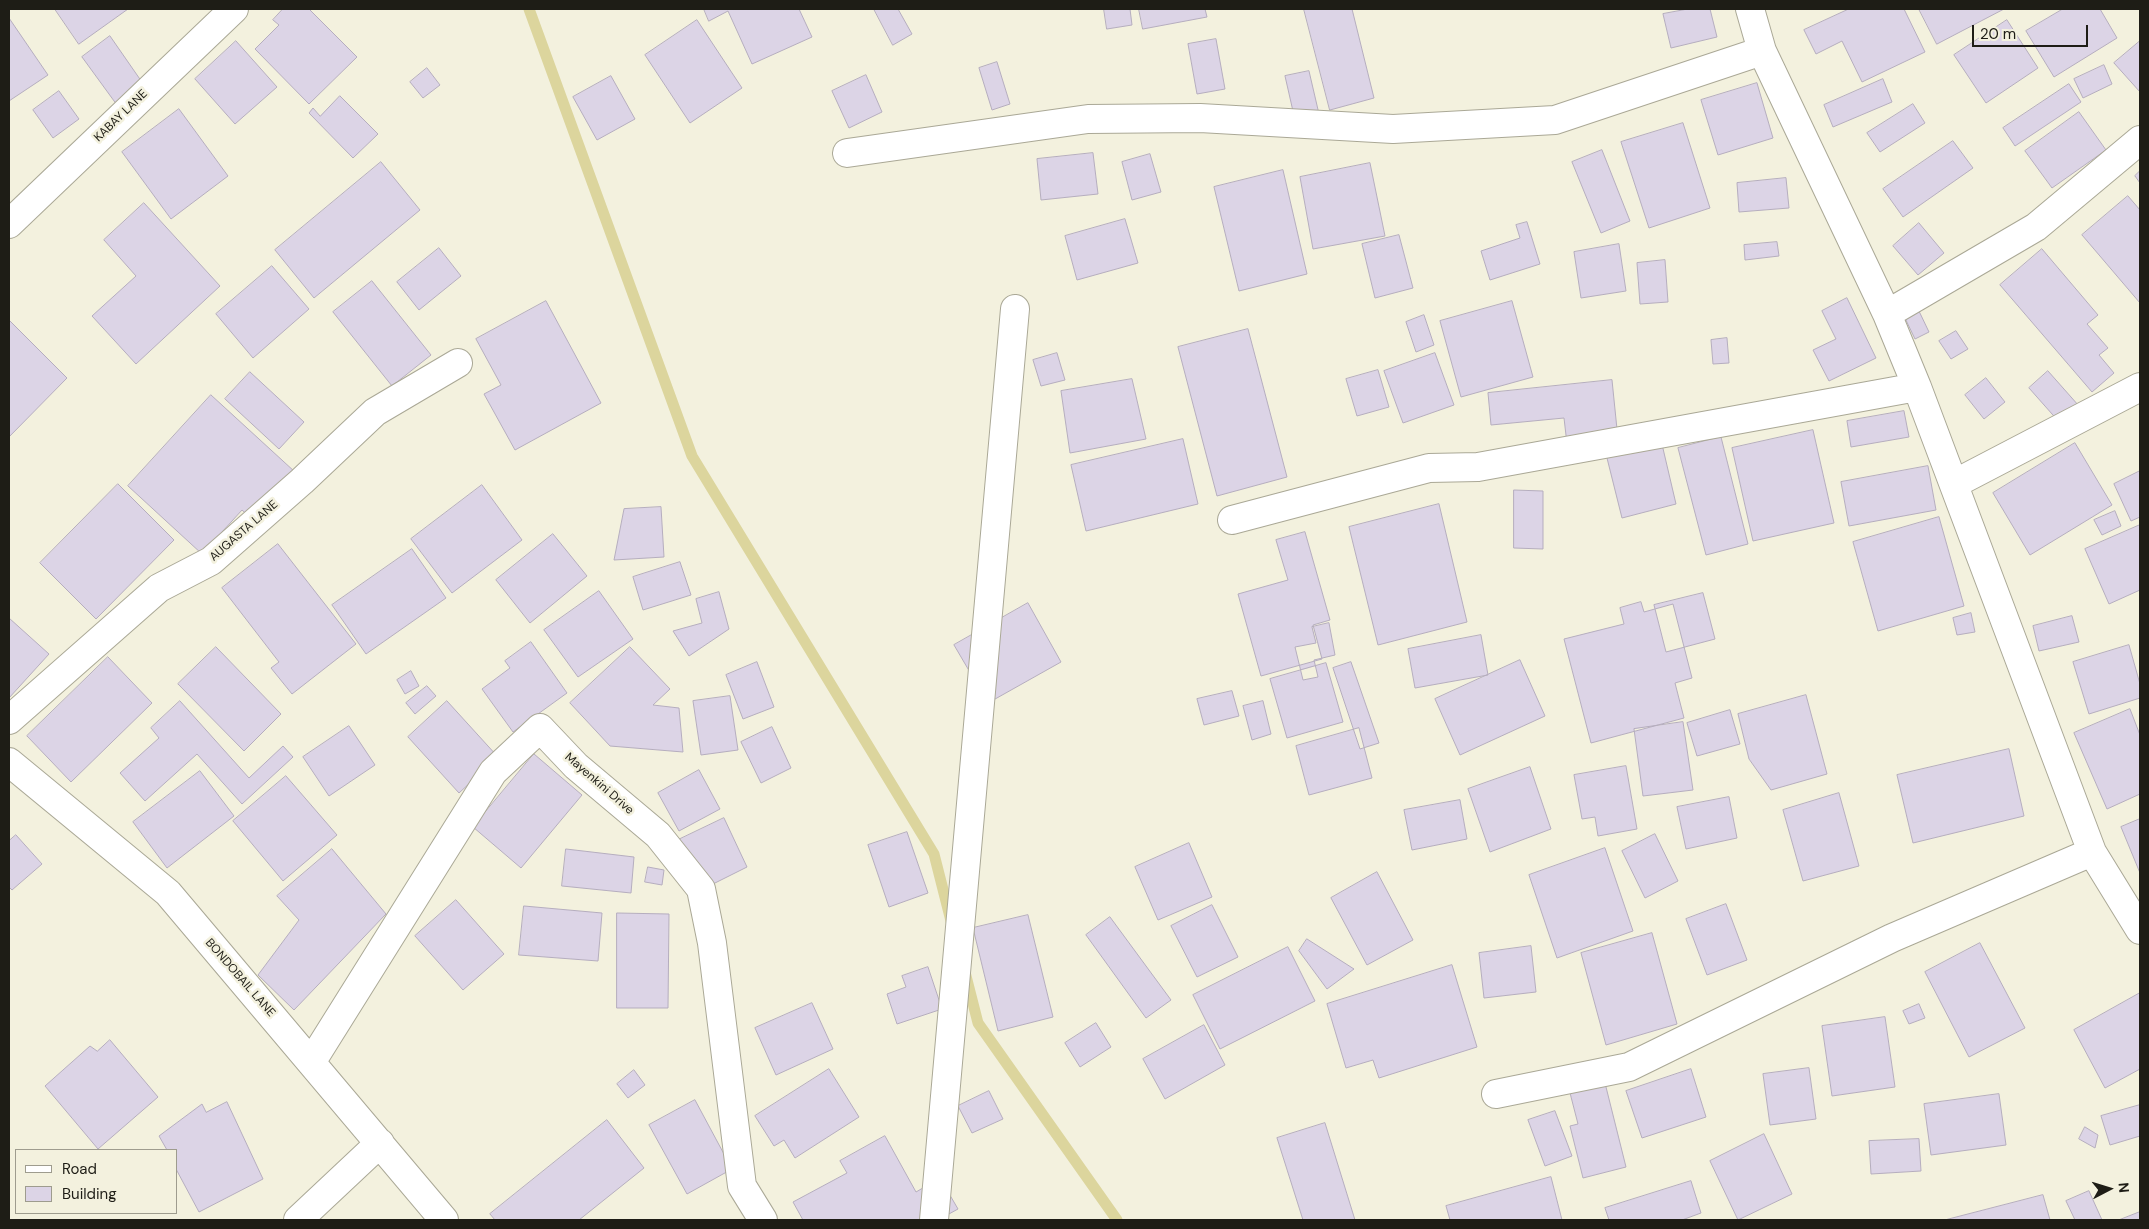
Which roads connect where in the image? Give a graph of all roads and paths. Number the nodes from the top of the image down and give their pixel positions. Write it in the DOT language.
graph roads {
  1 [pos="234,9"];
  2 [pos="1750,9"];
  3 [pos="1762,51"];
  4 [pos="2140,140"];
  5 [pos="847,153"];
  6 [pos="9,224"];
  7 [pos="1015,309"];
  8 [pos="1887,314"];
  9 [pos="458,363"];
  10 [pos="1917,387"];
  11 [pos="2140,387"];
  12 [pos="1954,484"];
  13 [pos="1232,520"];
  14 [pos="9,720"];
  15 [pos="9,762"];
  16 [pos="2092,852"];
  17 [pos="2139,925"];
  18 [pos="312,1061"];
  19 [pos="1496,1094"];
  20 [pos="380,1143"];
  21 [pos="298,1220"];
  22 [pos="444,1220"];
  23 [pos="763,1220"];
  24 [pos="934,1220"];
  1 -- 6 [label="street, KABAY LANE"];
  2 -- 3 [label="street"];
  3 -- 5 [label="street"];
  3 -- 8 [label="street"];
  4 -- 8 [label="street"];
  7 -- 24 [label="street"];
  8 -- 10 [label="street"];
  9 -- 14 [label="street, AUGASTA LANE"];
  10 -- 12 [label="street"];
  10 -- 13 [label="street"];
  11 -- 12 [label="street"];
  12 -- 16 [label="street"];
  15 -- 18 [label="street, BONDOBAIL LANE"];
  16 -- 17 [label="street"];
  16 -- 19 [label="street"];
  18 -- 20 [label="street, BONDOBAIL LANE"];
  18 -- 23 [label="street, Mayenkini Drive"];
  20 -- 21 [label="street"];
  20 -- 22 [label="street, BONDOBAIL LANE"];
}
